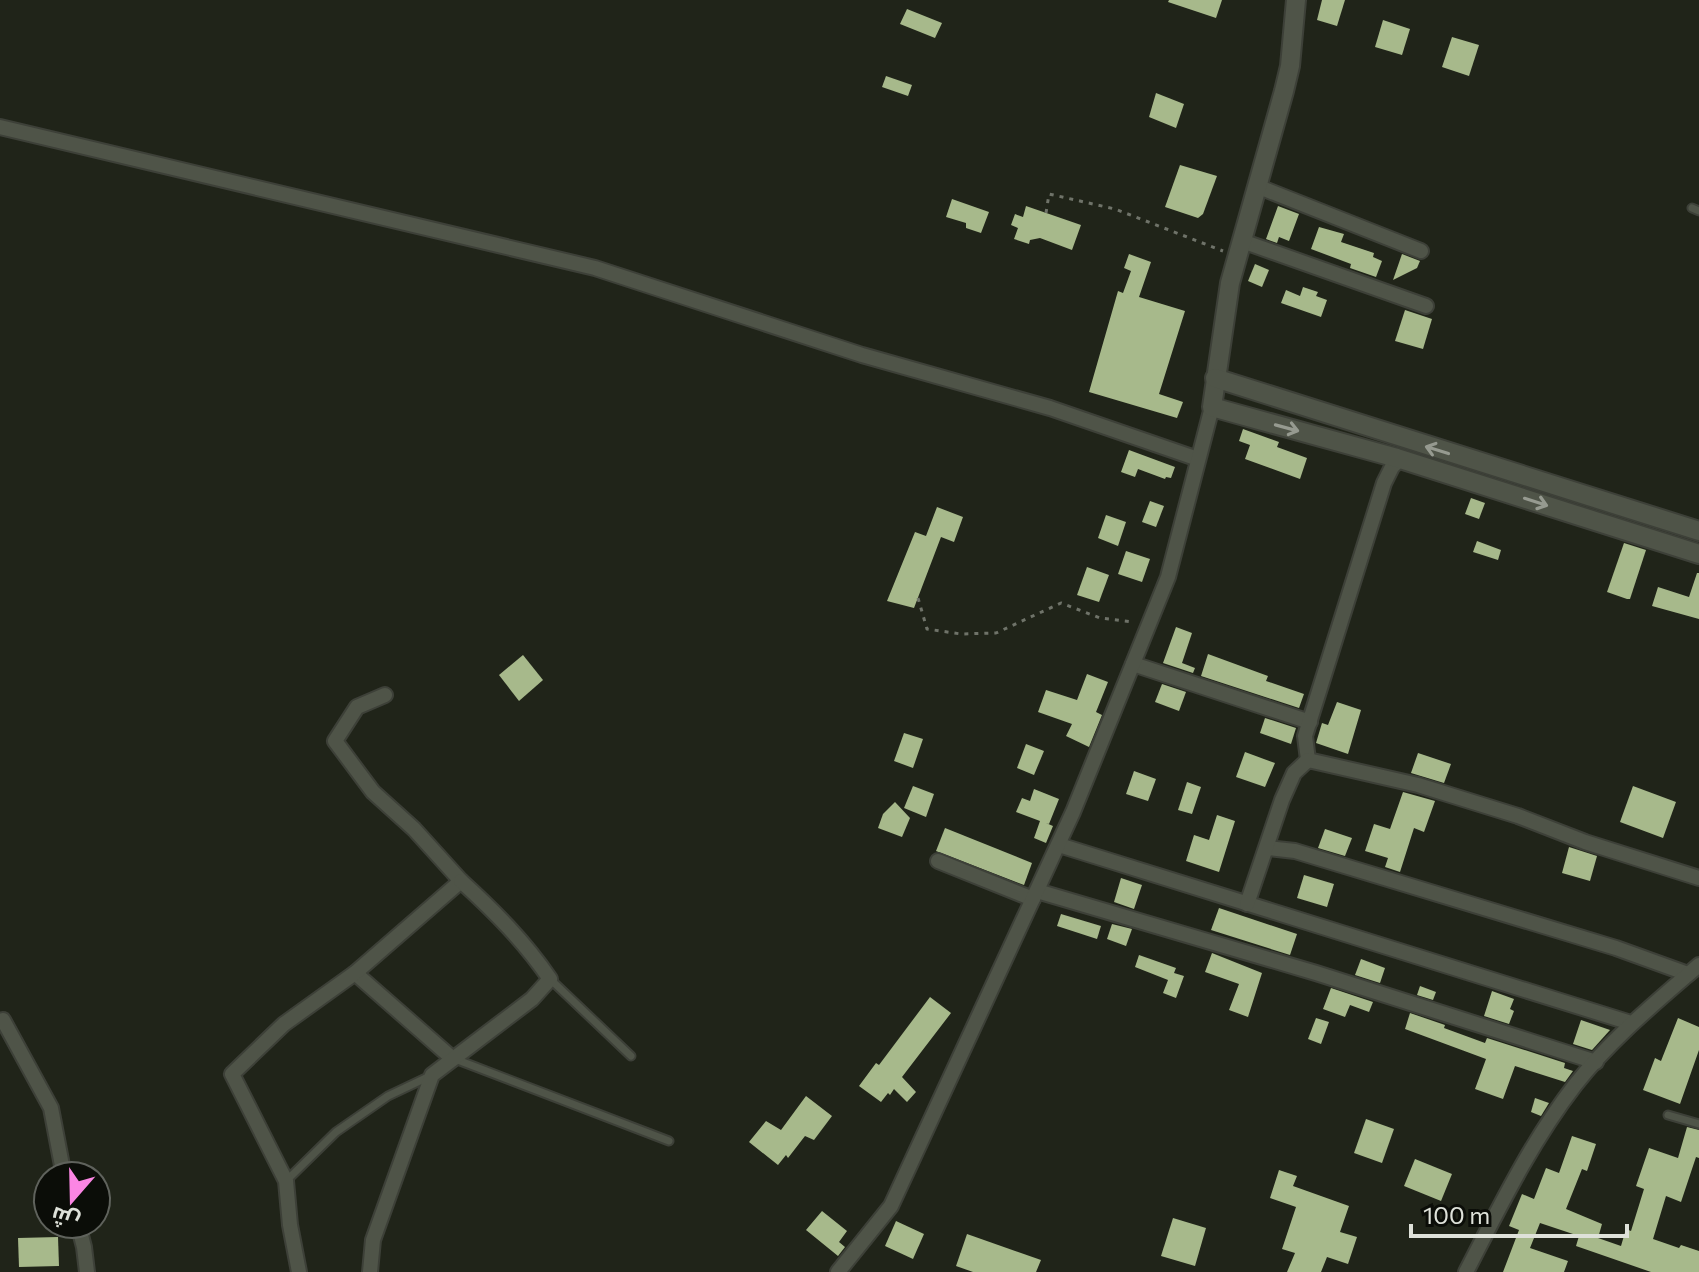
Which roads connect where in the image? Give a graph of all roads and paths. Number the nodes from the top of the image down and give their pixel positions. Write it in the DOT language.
graph roads {
  1 [pos="1296,0"];
  2 [pos="0,127"];
  3 [pos="1259,187"];
  4 [pos="1046,213"];
  5 [pos="1240,248"];
  6 [pos="1421,251"];
  7 [pos="1426,306"];
  8 [pos="1215,378"];
  9 [pos="1212,407"];
  10 [pos="1406,440"];
  11 [pos="1198,459"];
  12 [pos="1400,459"];
  13 [pos="1697,530"];
  14 [pos="1694,552"];
  15 [pos="918,598"];
  16 [pos="1149,625"];
  17 [pos="1133,664"];
  18 [pos="385,695"];
  19 [pos="1310,722"];
  20 [pos="1308,760"];
  21 [pos="1059,845"];
  22 [pos="1268,848"];
  23 [pos="938,861"];
  24 [pos="1699,878"];
  25 [pos="461,881"];
  26 [pos="1035,895"];
  27 [pos="1247,904"];
  28 [pos="1694,970"];
  29 [pos="355,973"];
  30 [pos="550,979"];
  31 [pos="3,1020"];
  32 [pos="1631,1023"];
  33 [pos="631,1056"];
  34 [pos="453,1059"];
  35 [pos="1596,1062"];
  36 [pos="432,1075"];
  37 [pos="1668,1115"];
  38 [pos="1699,1124"];
  39 [pos="669,1141"];
  40 [pos="61,1160"];
  41 [pos="286,1181"];
  42 [pos="82,1240"];
  43 [pos="87,1272"];
  44 [pos="299,1272"];
  45 [pos="370,1272"];
  46 [pos="838,1272"];
  47 [pos="1466,1272"];
  1 -- 3 [label="street"];
  2 -- 11 [label="street"];
  3 -- 5 [label="street"];
  3 -- 6 [label="street"];
  4 -- 5 [label="path"];
  5 -- 7 [label="street"];
  5 -- 8 [label="street"];
  8 -- 9 [label="street"];
  8 -- 10 [label="street"];
  9 -- 11 [label="street"];
  9 -- 12 [label="street, one-way"];
  10 -- 12 [label="street"];
  13 -- 10 [label="street, one-way"];
  11 -- 16 [label="street"];
  12 -- 14 [label="street, one-way"];
  12 -- 19 [label="street"];
  13 -- 14 [label="street"];
  15 -- 16 [label="path"];
  16 -- 17 [label="street"];
  17 -- 19 [label="street"];
  17 -- 21 [label="street"];
  18 -- 25 [label="street"];
  19 -- 20 [label="street"];
  20 -- 22 [label="street"];
  20 -- 24 [label="street"];
  21 -- 26 [label="street"];
  21 -- 27 [label="street"];
  22 -- 27 [label="street"];
  22 -- 28 [label="street"];
  23 -- 26 [label="street"];
  25 -- 29 [label="street"];
  25 -- 30 [label="street"];
  26 -- 35 [label="street"];
  26 -- 46 [label="street"];
  27 -- 32 [label="street"];
  28 -- 32 [label="street"];
  29 -- 34 [label="street"];
  29 -- 41 [label="street"];
  30 -- 33 [label="lane"];
  30 -- 34 [label="street"];
  31 -- 40 [label="street"];
  32 -- 35 [label="street"];
  34 -- 36 [label="street"];
  34 -- 39 [label="lane"];
  35 -- 47 [label="street"];
  36 -- 41 [label="lane"];
  36 -- 45 [label="street"];
  37 -- 38 [label="lane"];
  41 -- 44 [label="street"];
  42 -- 43 [label="street"];
}
